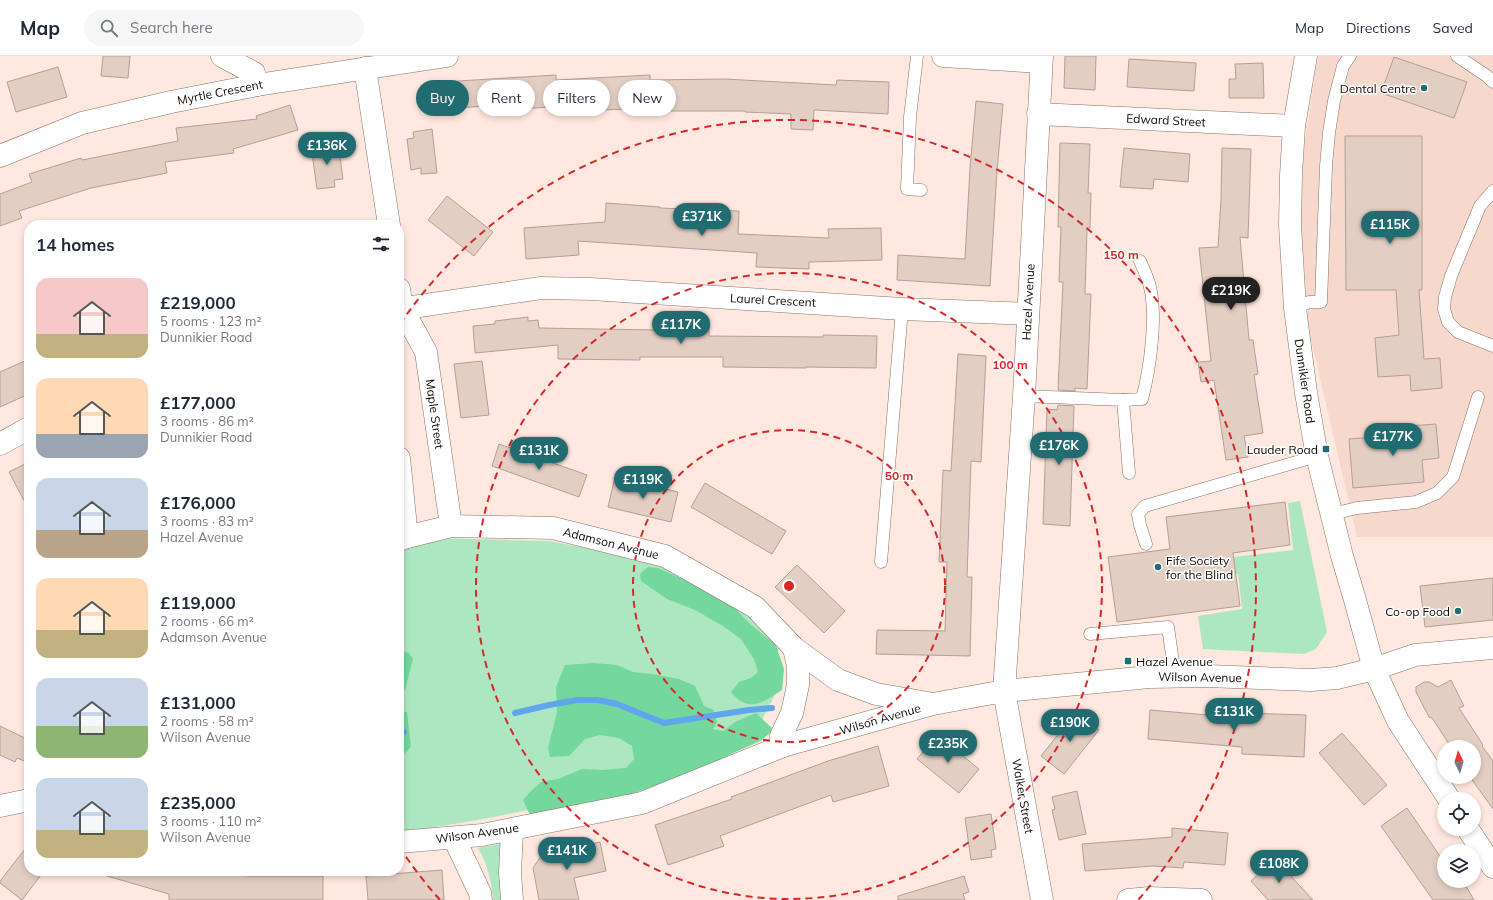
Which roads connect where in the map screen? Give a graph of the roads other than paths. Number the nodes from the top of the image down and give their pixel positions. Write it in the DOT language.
graph roads {
  1 [pos="222,56"];
  2 [pos="447,56"];
  3 [pos="917,56"];
  4 [pos="943,56"];
  5 [pos="1306,56"];
  6 [pos="1350,56"];
  7 [pos="1457,56"];
  8 [pos="1042,59"];
  9 [pos="364,68"];
  10 [pos="1493,82"];
  11 [pos="257,85"];
  12 [pos="1038,114"];
  13 [pos="1294,126"];
  14 [pos="0,156"];
  15 [pos="921,190"];
  16 [pos="1493,191"];
  17 [pos="388,220"];
  18 [pos="1140,261"];
  19 [pos="404,306"];
  20 [pos="1295,308"];
  21 [pos="902,309"];
  22 [pos="404,314"];
  23 [pos="1028,314"];
  24 [pos="1493,346"];
  25 [pos="1024,396"];
  26 [pos="1478,397"];
  27 [pos="1123,400"];
  28 [pos="24,431"];
  29 [pos="0,444"];
  30 [pos="1317,456"];
  31 [pos="1129,473"];
  32 [pos="1332,514"];
  33 [pos="451,526"];
  34 [pos="404,538"];
  35 [pos="1146,544"];
  36 [pos="881,562"];
  37 [pos="1090,634"];
  38 [pos="794,648"];
  39 [pos="1493,648"];
  40 [pos="1374,669"];
  41 [pos="1175,676"];
  42 [pos="1004,691"];
  43 [pos="933,704"];
  44 [pos="783,746"];
  45 [pos="1444,792"];
  46 [pos="24,801"];
  47 [pos="0,806"];
  48 [pos="512,830"];
  49 [pos="1473,836"];
  50 [pos="454,838"];
  51 [pos="404,842"];
  52 [pos="1493,867"];
  53 [pos="481,900"];
  54 [pos="512,900"];
  55 [pos="1042,900"];
  56 [pos="1128,900"];
  57 [pos="1201,900"];
  1 -- 11 [label="street"];
  2 -- 9 [label="street, Myrtle Crescent"];
  3 -- 15 [label="lane"];
  4 -- 8 [label="street"];
  5 -- 13 [label="street, Dunnikier Road"];
  6 -- 20 [label="lane"];
  7 -- 10 [label="lane"];
  8 -- 12 [label="street, Hazel Avenue"];
  9 -- 11 [label="street, Myrtle Crescent"];
  9 -- 17 [label="street"];
  11 -- 14 [label="street, Myrtle Crescent"];
  12 -- 13 [label="street, Edward Street"];
  12 -- 23 [label="street, Hazel Avenue"];
  13 -- 20 [label="street, Dunnikier Road"];
  16 -- 24 [label="lane"];
  18 -- 27 [label="lane"];
  19 -- 21 [label="street, Laurel Crescent"];
  20 -- 30 [label="street, Dunnikier Road"];
  21 -- 23 [label="street, Laurel Crescent"];
  21 -- 36 [label="lane"];
  22 -- 33 [label="street, Maple Street"];
  23 -- 25 [label="street, Hazel Avenue"];
  25 -- 27 [label="lane"];
  25 -- 42 [label="street, Hazel Avenue"];
  26 -- 32 [label="lane"];
  27 -- 31 [label="lane"];
  28 -- 29 [label="street"];
  30 -- 32 [label="street, Dunnikier Road"];
  30 -- 35 [label="lane"];
  32 -- 40 [label="street, Dunnikier Road"];
  33 -- 34 [label="street, Adamson Avenue"];
  33 -- 38 [label="street, Adamson Avenue"];
  37 -- 41 [label="lane"];
  38 -- 43 [label="street, Adamson Avenue"];
  38 -- 44 [label="street"];
  39 -- 40 [label="street"];
  40 -- 41 [label="street, Wilson Avenue"];
  40 -- 45 [label="street, Dunnikier Road"];
  41 -- 42 [label="street, Wilson Avenue"];
  42 -- 43 [label="street, Wilson Avenue"];
  42 -- 55 [label="street, Walker Street"];
  43 -- 44 [label="street, Wilson Avenue"];
  44 -- 48 [label="street, Wilson Avenue"];
  46 -- 47 [label="street"];
  48 -- 50 [label="street, Wilson Avenue"];
  48 -- 54 [label="street"];
  49 -- 52 [label="street"];
  50 -- 51 [label="street, Wilson Avenue"];
  50 -- 53 [label="street"];
  56 -- 57 [label="street"];
}
